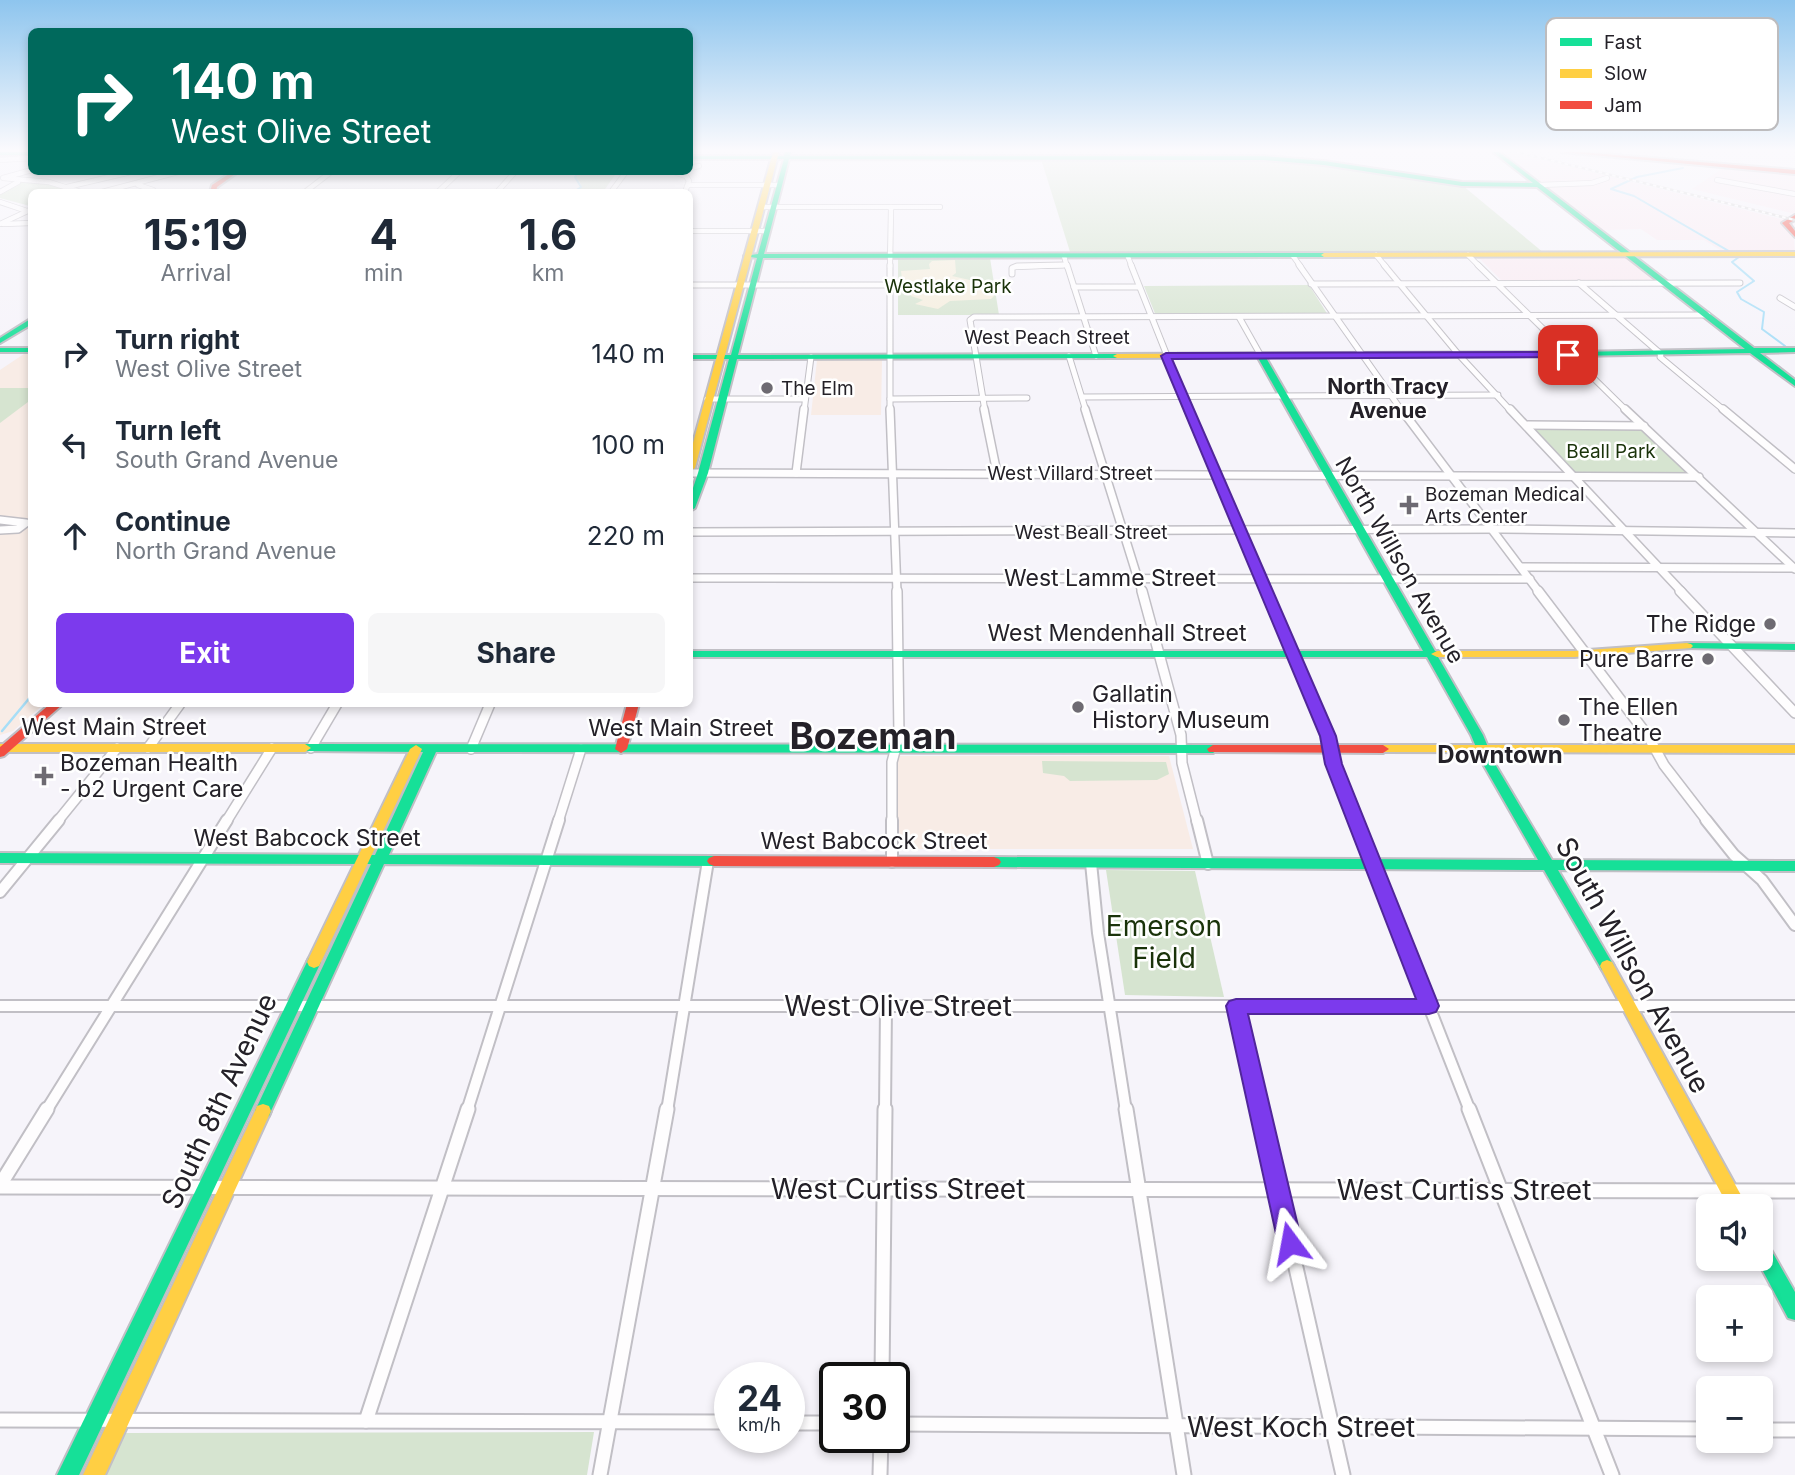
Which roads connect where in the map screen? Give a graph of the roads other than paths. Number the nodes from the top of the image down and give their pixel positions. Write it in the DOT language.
graph roads {
  1 [pos="762,221"];
  2 [pos="891,221"];
  3 [pos="1585,221"];
  4 [pos="1789,221"];
  5 [pos="0,222"];
  6 [pos="28,223"];
  7 [pos="760,230"];
  8 [pos="693,231"];
  9 [pos="1795,235"];
  10 [pos="1795,254"];
  11 [pos="1376,255"];
  12 [pos="1468,255"];
  13 [pos="1628,255"];
  14 [pos="754,256"];
  15 [pos="891,256"];
  16 [pos="1293,256"];
  17 [pos="1128,257"];
  18 [pos="1066,261"];
  19 [pos="1012,274"];
  20 [pos="1496,283"];
  21 [pos="1579,283"];
  22 [pos="1666,283"];
  23 [pos="1740,283"];
  24 [pos="1311,284"];
  25 [pos="1400,284"];
  26 [pos="693,285"];
  27 [pos="739,285"];
  28 [pos="753,285"];
  29 [pos="890,285"];
  30 [pos="1074,287"];
  31 [pos="1139,287"];
  32 [pos="1780,298"];
  33 [pos="1795,307"];
  34 [pos="1617,315"];
  35 [pos="1708,315"];
  36 [pos="1426,316"];
  37 [pos="1528,316"];
  38 [pos="1084,317"];
  39 [pos="1150,317"];
  40 [pos="1239,317"];
  41 [pos="1333,317"];
  42 [pos="28,323"];
  43 [pos="0,341"];
  44 [pos="0,350"];
  45 [pos="28,350"];
  46 [pos="1795,350"];
  47 [pos="1755,351"];
  48 [pos="1661,354"];
  49 [pos="1459,355"];
  50 [pos="1568,355"];
  51 [pos="974,356"];
  52 [pos="1069,356"];
  53 [pos="1096,356"];
  54 [pos="1166,356"];
  55 [pos="1261,356"];
  56 [pos="1362,356"];
  57 [pos="693,357"];
  58 [pos="718,357"];
  59 [pos="733,357"];
  60 [pos="811,357"];
  61 [pos="888,357"];
  62 [pos="1795,384"];
  63 [pos="1498,395"];
  64 [pos="1283,396"];
  65 [pos="1391,396"];
  66 [pos="1082,397"];
  67 [pos="1183,397"];
  68 [pos="984,398"];
  69 [pos="1027,398"];
  70 [pos="707,399"];
  71 [pos="723,399"];
  72 [pos="804,399"];
  73 [pos="890,399"];
  74 [pos="1528,425"];
  75 [pos="1644,426"];
  76 [pos="693,458"];
  77 [pos="1795,469"];
  78 [pos="693,471"];
  79 [pos="704,473"];
  80 [pos="796,473"];
  81 [pos="894,473"];
  82 [pos="997,473"];
  83 [pos="1106,474"];
  84 [pos="1216,474"];
  85 [pos="1327,474"];
  86 [pos="1450,474"];
  87 [pos="1575,476"];
  88 [pos="1699,478"];
  89 [pos="693,500"];
  90 [pos="0,520"];
  91 [pos="1493,529"];
  92 [pos="0,530"];
  93 [pos="1359,530"];
  94 [pos="896,531"];
  95 [pos="1241,531"];
  96 [pos="1626,531"];
  97 [pos="693,532"];
  98 [pos="1124,532"];
  99 [pos="1756,532"];
  100 [pos="1795,533"];
  101 [pos="1521,568"];
  102 [pos="1660,568"];
  103 [pos="1795,568"];
  104 [pos="693,578"];
  105 [pos="897,578"];
  106 [pos="1138,578"];
  107 [pos="1262,578"];
  108 [pos="1530,579"];
  109 [pos="1387,580"];
  110 [pos="1733,647"];
  111 [pos="1795,647"];
  112 [pos="1586,653"];
  113 [pos="693,654"];
  114 [pos="898,654"];
  115 [pos="1159,654"];
  116 [pos="1294,654"];
  117 [pos="1429,654"];
  118 [pos="53,707"];
  119 [pos="178,707"];
  120 [pos="335,707"];
  121 [pos="489,707"];
  122 [pos="632,707"];
  123 [pos="1795,713"];
  124 [pos="117,748"];
  125 [pos="148,748"];
  126 [pos="272,748"];
  127 [pos="311,748"];
  128 [pos="581,748"];
  129 [pos="621,748"];
  130 [pos="2,749"];
  131 [pos="416,749"];
  132 [pos="431,749"];
  133 [pos="471,749"];
  134 [pos="895,749"];
  135 [pos="1181,749"];
  136 [pos="1330,749"];
  137 [pos="1795,749"];
  138 [pos="1482,750"];
  139 [pos="1656,750"];
  140 [pos="0,858"];
  141 [pos="28,858"];
  142 [pos="205,859"];
  143 [pos="362,859"];
  144 [pos="381,860"];
  145 [pos="545,860"];
  146 [pos="708,861"];
  147 [pos="892,862"];
  148 [pos="1091,863"];
  149 [pos="1208,864"];
  150 [pos="1374,865"];
  151 [pos="1550,866"];
  152 [pos="1795,866"];
  153 [pos="1748,867"];
  154 [pos="0,892"];
  155 [pos="1795,925"];
  156 [pos="0,1006"];
  157 [pos="112,1006"];
  158 [pos="291,1006"];
  159 [pos="310,1006"];
  160 [pos="499,1006"];
  161 [pos="685,1006"];
  162 [pos="886,1006"];
  163 [pos="1110,1006"];
  164 [pos="1236,1006"];
  165 [pos="1429,1006"];
  166 [pos="1631,1006"];
  167 [pos="1795,1006"];
  168 [pos="0,1186"];
  169 [pos="206,1187"];
  170 [pos="226,1187"];
  171 [pos="443,1188"];
  172 [pos="654,1188"];
  173 [pos="884,1189"];
  174 [pos="1139,1189"];
  175 [pos="1278,1190"];
  176 [pos="1502,1190"];
  177 [pos="1730,1191"];
  178 [pos="1795,1191"];
  179 [pos="1732,1194"];
  180 [pos="1773,1271"];
  181 [pos="1795,1311"];
  182 [pos="882,1362"];
  183 [pos="0,1420"];
  184 [pos="94,1420"];
  185 [pos="121,1420"];
  186 [pos="366,1421"];
  187 [pos="609,1421"];
  188 [pos="714,1422"];
  189 [pos="910,1424"];
  190 [pos="1177,1426"];
  191 [pos="1332,1427"];
  192 [pos="1594,1429"];
  193 [pos="1696,1429"];
  194 [pos="1773,1430"];
  195 [pos="1795,1430"];
  196 [pos="881,1453"];
  197 [pos="68,1475"];
  198 [pos="94,1475"];
  199 [pos="600,1475"];
  200 [pos="880,1475"];
  201 [pos="1184,1475"];
  202 [pos="1343,1475"];
  203 [pos="1612,1475"];
  1 -- 7 [label="main road"];
  2 -- 15 [label="street"];
  3 -- 13 [label="main road"];
  4 -- 9 [label="main road"];
  5 -- 6 [label="street"];
  7 -- 8 [label="street"];
  7 -- 14 [label="main road"];
  10 -- 13 [label="main road"];
  11 -- 12 [label="main road"];
  11 -- 16 [label="main road"];
  11 -- 25 [label="street"];
  12 -- 13 [label="main road"];
  12 -- 20 [label="street"];
  13 -- 22 [label="main road"];
  14 -- 15 [label="main road"];
  14 -- 27 [label="main road"];
  14 -- 28 [label="main road"];
  15 -- 18 [label="main road"];
  15 -- 29 [label="street"];
  16 -- 17 [label="main road"];
  16 -- 24 [label="street"];
  17 -- 18 [label="main road"];
  17 -- 31 [label="street"];
  18 -- 19 [label="street"];
  18 -- 30 [label="street"];
  20 -- 21 [label="street"];
  20 -- 25 [label="street"];
  20 -- 37 [label="street"];
  21 -- 22 [label="street"];
  21 -- 34 [label="street"];
  22 -- 23 [label="street"];
  22 -- 35 [label="main road"];
  24 -- 25 [label="street"];
  24 -- 41 [label="street"];
  25 -- 36 [label="street"];
  26 -- 27 [label="street"];
  27 -- 28 [label="street"];
  27 -- 58 [label="main road"];
  28 -- 29 [label="street"];
  28 -- 59 [label="main road"];
  29 -- 61 [label="street"];
  30 -- 31 [label="street"];
  30 -- 38 [label="street"];
  31 -- 39 [label="street"];
  32 -- 33 [label="street"];
  34 -- 35 [label="street"];
  34 -- 37 [label="street"];
  34 -- 48 [label="street"];
  35 -- 47 [label="main road"];
  36 -- 37 [label="street"];
  36 -- 41 [label="street"];
  36 -- 49 [label="street"];
  37 -- 50 [label="street"];
  38 -- 39 [label="street"];
  38 -- 51 [label="street"];
  38 -- 53 [label="street"];
  39 -- 40 [label="street"];
  39 -- 54 [label="street"];
  40 -- 41 [label="street"];
  40 -- 55 [label="street, North Willson Avenue"];
  41 -- 56 [label="street"];
  42 -- 43 [label="main road"];
  44 -- 45 [label="main road"];
  46 -- 47 [label="main road, West Peach Street"];
  47 -- 48 [label="main road, West Peach Street"];
  47 -- 62 [label="main road"];
  48 -- 50 [label="main road, West Peach Street"];
  48 -- 77 [label="street"];
  49 -- 50 [label="main road, West Peach Street"];
  49 -- 56 [label="main road, West Peach Street"];
  49 -- 63 [label="street"];
  50 -- 75 [label="street"];
  51 -- 52 [label="main road, West Peach Street"];
  51 -- 61 [label="main road, West Peach Street"];
  51 -- 68 [label="street"];
  52 -- 53 [label="main road, West Peach Street"];
  52 -- 66 [label="street"];
  53 -- 54 [label="main road, West Peach Street"];
  54 -- 55 [label="main road, West Peach Street"];
  54 -- 67 [label="street"];
  55 -- 56 [label="main road, West Peach Street"];
  55 -- 64 [label="main road, North Willson Avenue"];
  56 -- 65 [label="street"];
  57 -- 58 [label="main road, West Peach Street"];
  58 -- 59 [label="main road, West Peach Street"];
  58 -- 70 [label="main road"];
  59 -- 60 [label="main road, West Peach Street"];
  59 -- 71 [label="main road"];
  60 -- 61 [label="main road, West Peach Street"];
  60 -- 72 [label="street"];
  61 -- 73 [label="street"];
  63 -- 65 [label="street"];
  63 -- 74 [label="street"];
  64 -- 65 [label="street"];
  64 -- 67 [label="street"];
  64 -- 85 [label="main road, North Willson Avenue"];
  65 -- 86 [label="street"];
  66 -- 67 [label="street"];
  66 -- 83 [label="street"];
  67 -- 84 [label="street"];
  68 -- 69 [label="street"];
  68 -- 73 [label="street"];
  68 -- 82 [label="street"];
  70 -- 71 [label="street"];
  70 -- 76 [label="main road"];
  71 -- 72 [label="street"];
  71 -- 79 [label="main road"];
  72 -- 80 [label="street"];
  73 -- 81 [label="street"];
  74 -- 75 [label="street"];
  74 -- 87 [label="street"];
  75 -- 88 [label="street"];
  78 -- 79 [label="street, West Villard Street"];
  79 -- 80 [label="street, West Villard Street"];
  79 -- 89 [label="main road"];
  80 -- 81 [label="street, West Villard Street"];
  81 -- 82 [label="street, West Villard Street"];
  81 -- 94 [label="street"];
  82 -- 83 [label="street, West Villard Street"];
  83 -- 84 [label="street, West Villard Street"];
  83 -- 98 [label="street"];
  84 -- 85 [label="street, West Villard Street"];
  84 -- 95 [label="street"];
  85 -- 86 [label="street, West Villard Street"];
  85 -- 93 [label="main road, North Willson Avenue"];
  86 -- 87 [label="street, West Villard Street"];
  86 -- 91 [label="street"];
  87 -- 88 [label="street, West Villard Street"];
  87 -- 96 [label="street"];
  88 -- 99 [label="street"];
  90 -- 92 [label="street"];
  91 -- 93 [label="street, West Beall Street"];
  91 -- 96 [label="street, West Beall Street"];
  91 -- 101 [label="street"];
  93 -- 95 [label="street, West Beall Street"];
  93 -- 109 [label="main road, North Willson Avenue"];
  94 -- 97 [label="street, West Beall Street"];
  94 -- 98 [label="street, West Beall Street"];
  94 -- 105 [label="street"];
  95 -- 98 [label="street, West Beall Street"];
  95 -- 107 [label="street"];
  96 -- 99 [label="street, West Beall Street"];
  96 -- 102 [label="street"];
  98 -- 106 [label="street"];
  99 -- 100 [label="street, West Beall Street"];
  99 -- 103 [label="street"];
  101 -- 102 [label="street"];
  101 -- 108 [label="street"];
  102 -- 103 [label="street"];
  102 -- 110 [label="street"];
  104 -- 105 [label="street, West Lamme Street"];
  105 -- 106 [label="street, West Lamme Street"];
  105 -- 114 [label="street"];
  106 -- 107 [label="street, West Lamme Street"];
  106 -- 115 [label="street"];
  107 -- 109 [label="street, West Lamme Street"];
  107 -- 116 [label="street"];
  108 -- 109 [label="street, West Lamme Street"];
  108 -- 112 [label="street"];
  109 -- 117 [label="main road, North Willson Avenue"];
  110 -- 111 [label="main road, West Mendenhall Street"];
  110 -- 112 [label="main road, West Mendenhall Street"];
  110 -- 123 [label="street"];
  112 -- 117 [label="main road, West Mendenhall Street"];
  112 -- 139 [label="street"];
  113 -- 114 [label="main road, West Mendenhall Street"];
  114 -- 115 [label="main road, West Mendenhall Street"];
  114 -- 134 [label="street"];
  115 -- 116 [label="main road, West Mendenhall Street"];
  115 -- 135 [label="street"];
  116 -- 117 [label="main road, West Mendenhall Street"];
  116 -- 136 [label="street"];
  117 -- 138 [label="main road, North Willson Avenue"];
  118 -- 130 [label="main road"];
  119 -- 125 [label="street"];
  120 -- 127 [label="street"];
  121 -- 133 [label="street"];
  122 -- 129 [label="main road"];
  124 -- 125 [label="main road, West Main Street"];
  124 -- 130 [label="main road, West Main Street"];
  124 -- 141 [label="street"];
  125 -- 126 [label="main road, West Main Street"];
  126 -- 127 [label="main road, West Main Street"];
  126 -- 142 [label="street"];
  127 -- 131 [label="main road, West Main Street"];
  128 -- 129 [label="main road, West Main Street"];
  128 -- 133 [label="main road, West Main Street"];
  128 -- 145 [label="street"];
  129 -- 134 [label="main road, West Main Street"];
  131 -- 132 [label="main road, West Main Street"];
  131 -- 143 [label="main road, South 8th Avenue"];
  132 -- 133 [label="main road, West Main Street"];
  132 -- 144 [label="main road, South 8th Avenue"];
  134 -- 135 [label="main road, West Main Street"];
  134 -- 147 [label="street"];
  135 -- 136 [label="main road, West Main Street"];
  135 -- 149 [label="street"];
  136 -- 138 [label="main road, West Main Street"];
  136 -- 150 [label="street"];
  137 -- 139 [label="main road, West Main Street"];
  138 -- 139 [label="main road, West Main Street"];
  138 -- 151 [label="main road, South Willson Avenue"];
  139 -- 153 [label="street"];
  140 -- 141 [label="main road, West Babcock Street"];
  141 -- 142 [label="main road, West Babcock Street"];
  141 -- 154 [label="street"];
  142 -- 143 [label="main road, West Babcock Street"];
  142 -- 157 [label="street"];
  143 -- 144 [label="main road, West Babcock Street"];
  143 -- 158 [label="main road, South 8th Avenue"];
  144 -- 145 [label="main road, West Babcock Street"];
  144 -- 159 [label="main road, South 8th Avenue"];
  145 -- 146 [label="main road, West Babcock Street"];
  145 -- 160 [label="street"];
  146 -- 147 [label="main road, West Babcock Street"];
  146 -- 161 [label="street"];
  147 -- 148 [label="main road, West Babcock Street"];
  148 -- 149 [label="main road, West Babcock Street"];
  148 -- 163 [label="street"];
  149 -- 150 [label="main road, West Babcock Street"];
  150 -- 151 [label="main road, West Babcock Street"];
  150 -- 165 [label="street"];
  151 -- 153 [label="main road, West Babcock Street"];
  151 -- 166 [label="main road, South Willson Avenue"];
  152 -- 153 [label="main road, West Babcock Street"];
  153 -- 155 [label="street"];
  156 -- 157 [label="street, West Olive Street"];
  157 -- 158 [label="street, West Olive Street"];
  157 -- 168 [label="street"];
  158 -- 159 [label="street, West Olive Street"];
  158 -- 169 [label="main road, South 8th Avenue"];
  159 -- 160 [label="street, West Olive Street"];
  159 -- 170 [label="main road, South 8th Avenue"];
  160 -- 161 [label="street, West Olive Street"];
  160 -- 171 [label="street"];
  161 -- 162 [label="street, West Olive Street"];
  161 -- 172 [label="street"];
  162 -- 163 [label="street, West Olive Street"];
  162 -- 173 [label="street"];
  163 -- 164 [label="street, West Olive Street"];
  163 -- 174 [label="street"];
  164 -- 165 [label="street, West Olive Street"];
  164 -- 175 [label="street"];
  165 -- 166 [label="street, West Olive Street"];
  165 -- 176 [label="street"];
  166 -- 167 [label="street, West Olive Street"];
  166 -- 177 [label="main road, South Willson Avenue"];
  168 -- 169 [label="street, West Curtiss Street"];
  169 -- 170 [label="street, West Curtiss Street"];
  169 -- 184 [label="main road, South 8th Avenue"];
  170 -- 171 [label="street, West Curtiss Street"];
  170 -- 185 [label="main road, South 8th Avenue"];
  171 -- 172 [label="street, West Curtiss Street"];
  171 -- 186 [label="street"];
  172 -- 173 [label="street, West Curtiss Street"];
  172 -- 187 [label="street"];
  173 -- 174 [label="street, West Curtiss Street"];
  173 -- 182 [label="street"];
  174 -- 175 [label="street, West Curtiss Street"];
  174 -- 190 [label="street"];
  175 -- 176 [label="street, West Curtiss Street"];
  175 -- 191 [label="street"];
  176 -- 177 [label="street, West Curtiss Street"];
  176 -- 192 [label="street"];
  177 -- 178 [label="street, West Curtiss Street"];
  177 -- 179 [label="main road, South Willson Avenue"];
  180 -- 181 [label="main road"];
  183 -- 184 [label="street"];
  184 -- 185 [label="street"];
  184 -- 197 [label="main road, South 8th Avenue"];
  185 -- 186 [label="street"];
  185 -- 198 [label="main road, South 8th Avenue"];
  186 -- 187 [label="street"];
  187 -- 188 [label="street"];
  187 -- 199 [label="street"];
  189 -- 190 [label="street, West Koch Street"];
  190 -- 191 [label="street, West Koch Street"];
  190 -- 201 [label="street"];
  191 -- 192 [label="street, West Koch Street"];
  191 -- 202 [label="street"];
  192 -- 193 [label="street, West Koch Street"];
  192 -- 203 [label="street"];
  194 -- 195 [label="street"];
  196 -- 200 [label="street"];
}
